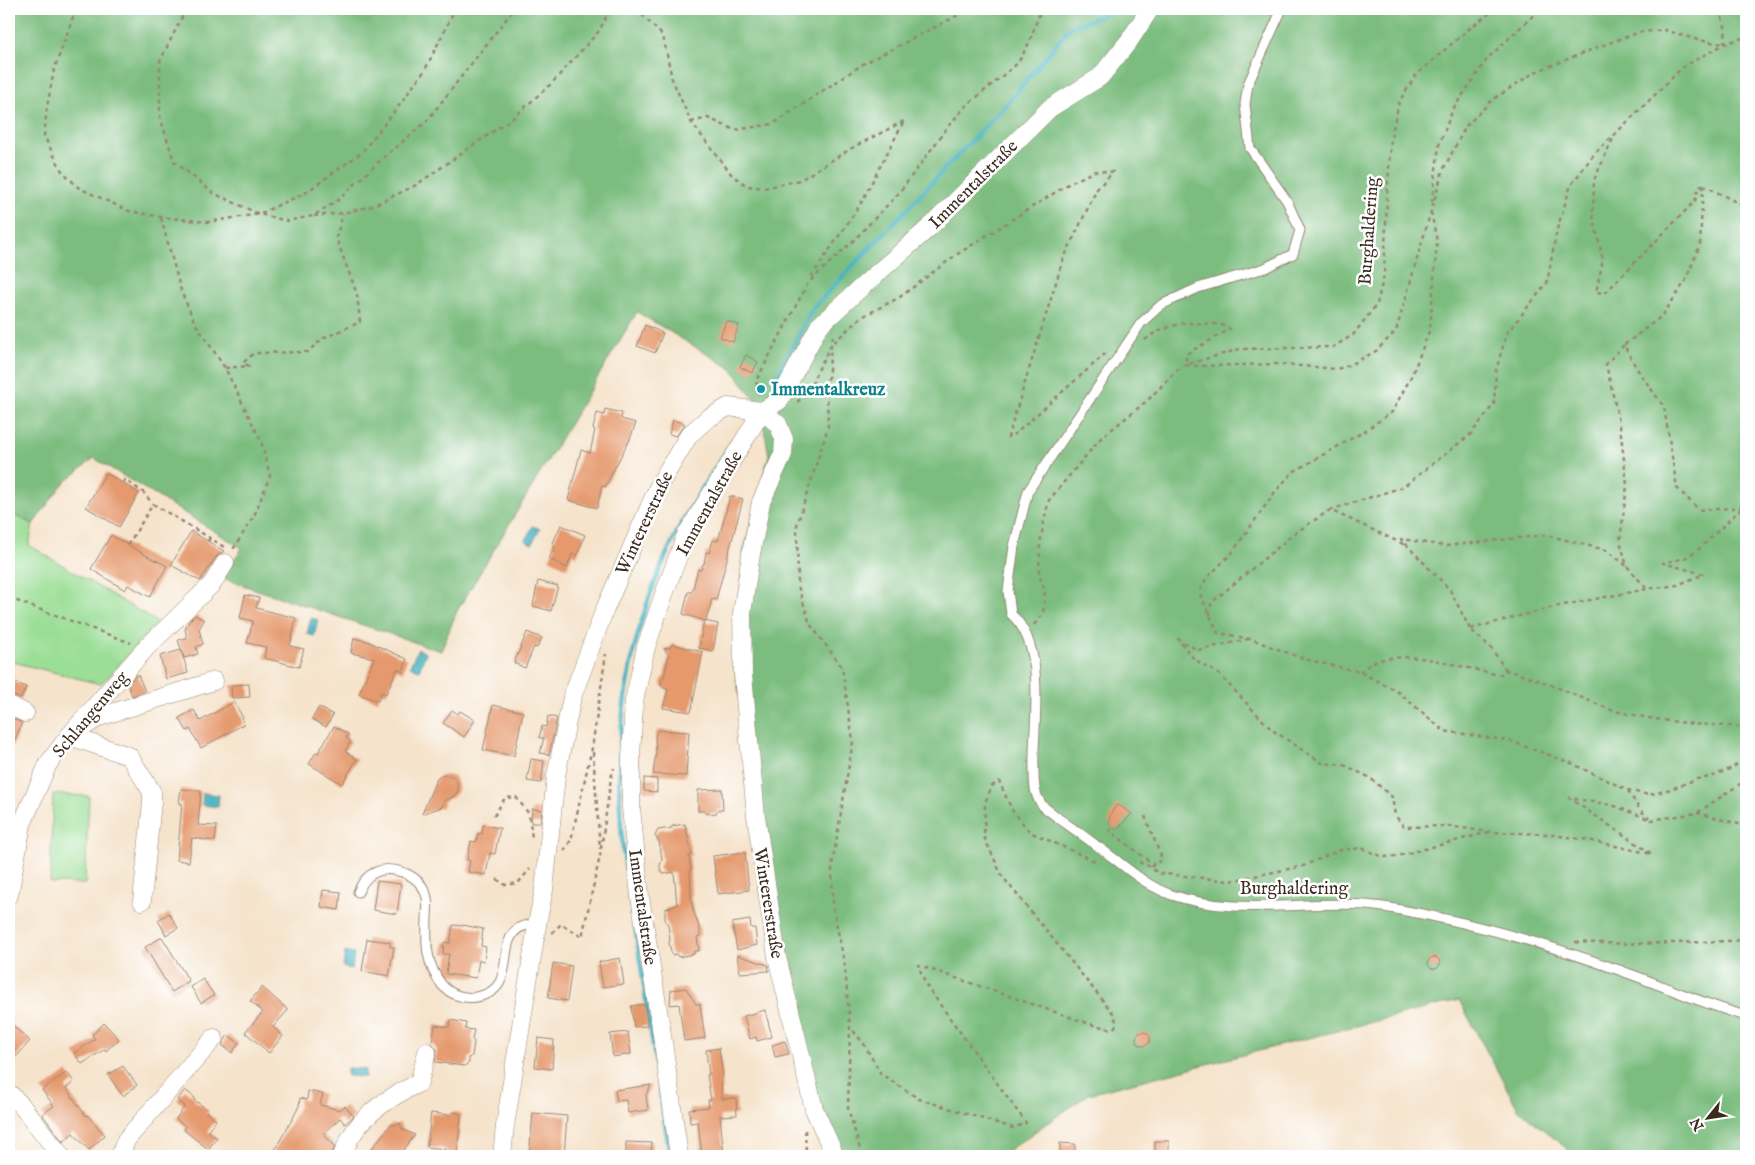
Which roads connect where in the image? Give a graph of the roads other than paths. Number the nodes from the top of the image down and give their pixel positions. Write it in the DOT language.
graph roads {
  1 [pos="1150,9"];
  2 [pos="1282,9"];
  3 [pos="762,412"];
  4 [pos="225,564"];
  5 [pos="214,681"];
  6 [pos="9,705"];
  7 [pos="25,713"];
  8 [pos="69,736"];
  9 [pos="358,892"];
  10 [pos="9,895"];
  11 [pos="142,901"];
  12 [pos="538,922"];
  13 [pos="1746,1016"];
  14 [pos="214,1038"];
  15 [pos="427,1052"];
  16 [pos="9,1093"];
  17 [pos="61,1156"];
  18 [pos="120,1156"];
  19 [pos="342,1156"];
  20 [pos="502,1156"];
  21 [pos="679,1156"];
  22 [pos="835,1156"];
  1 -- 3 [label="street, Immentalstraße"];
  2 -- 13 [label="lane, Burghaldering"];
  3 -- 12 [label="street, Wintererstraße"];
  3 -- 21 [label="street, Immentalstraße"];
  3 -- 22 [label="street, Wintererstraße"];
  4 -- 8 [label="street, Schlangenweg"];
  5 -- 8 [label="street"];
  6 -- 7 [label="street"];
  8 -- 10 [label="street, Schlangenweg"];
  8 -- 11 [label="street"];
  9 -- 12 [label="lane"];
  12 -- 20 [label="street, Wintererstraße"];
  14 -- 18 [label="street"];
  15 -- 19 [label="street"];
  16 -- 17 [label="street"];
}
